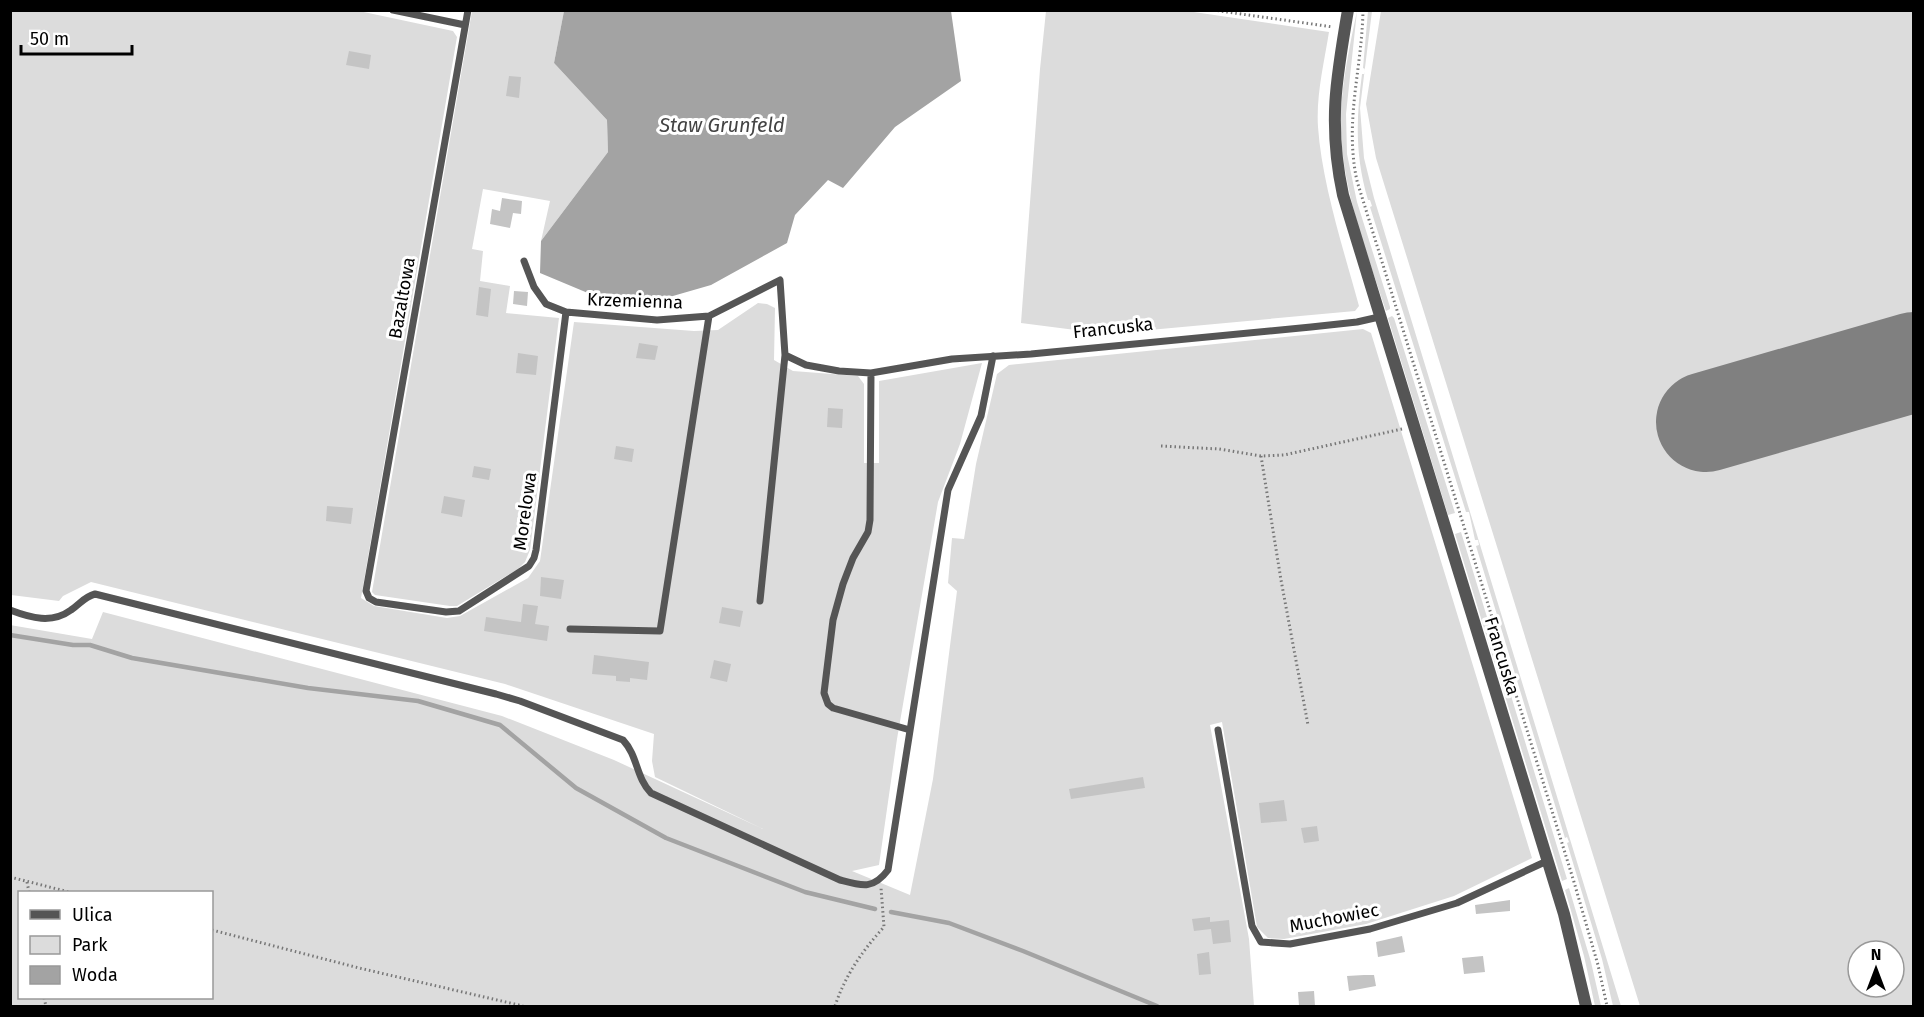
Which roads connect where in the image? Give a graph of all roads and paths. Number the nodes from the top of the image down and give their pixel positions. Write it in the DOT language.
graph roads {
  1 [pos="393,10"];
  2 [pos="468,10"];
  3 [pos="1213,10"];
  4 [pos="1348,10"];
  5 [pos="1363,10"];
  6 [pos="465,25"];
  7 [pos="1345,28"];
  8 [pos="524,261"];
  9 [pos="566,312"];
  10 [pos="709,316"];
  11 [pos="1379,317"];
  12 [pos="785,355"];
  13 [pos="993,356"];
  14 [pos="871,373"];
  15 [pos="1413,427"];
  16 [pos="1161,446"];
  17 [pos="1260,456"];
  18 [pos="366,591"];
  19 [pos="760,601"];
  20 [pos="10,610"];
  21 [pos="570,629"];
  22 [pos="1308,725"];
  23 [pos="910,730"];
  24 [pos="1218,730"];
  25 [pos="1547,861"];
  26 [pos="10,877"];
  27 [pos="880,880"];
  28 [pos="27,882"];
  29 [pos="28,891"];
  30 [pos="65,891"];
  31 [pos="213,930"];
  32 [pos="523,1006"];
  33 [pos="835,1006"];
  34 [pos="1586,1006"];
  35 [pos="1607,1006"];
  1 -- 6 [label="lane"];
  2 -- 6 [label="lane, Bazaltowa"];
  3 -- 7 [label="path"];
  4 -- 7 [label="street, Francuska"];
  5 -- 35 [label="path"];
  6 -- 18 [label="lane, Bazaltowa"];
  7 -- 11 [label="street, Francuska"];
  8 -- 9 [label="lane, Krzemienna"];
  9 -- 10 [label="lane, Krzemienna"];
  9 -- 18 [label="lane, Morelowa"];
  10 -- 12 [label="lane, Krzemienna"];
  10 -- 21 [label="lane"];
  11 -- 13 [label="lane, Francuska"];
  11 -- 15 [label="street, Francuska"];
  12 -- 14 [label="lane"];
  12 -- 19 [label="lane"];
  13 -- 14 [label="lane, Francuska"];
  13 -- 23 [label="lane"];
  14 -- 23 [label="lane"];
  15 -- 17 [label="path"];
  15 -- 25 [label="street, Francuska"];
  16 -- 17 [label="path"];
  17 -- 22 [label="path"];
  20 -- 27 [label="lane"];
  23 -- 27 [label="lane"];
  24 -- 25 [label="lane, Muchowiec"];
  25 -- 34 [label="street, Francuska"];
  26 -- 28 [label="path"];
  27 -- 33 [label="path"];
  28 -- 29 [label="path"];
  28 -- 30 [label="path"];
  31 -- 32 [label="path"];
}
